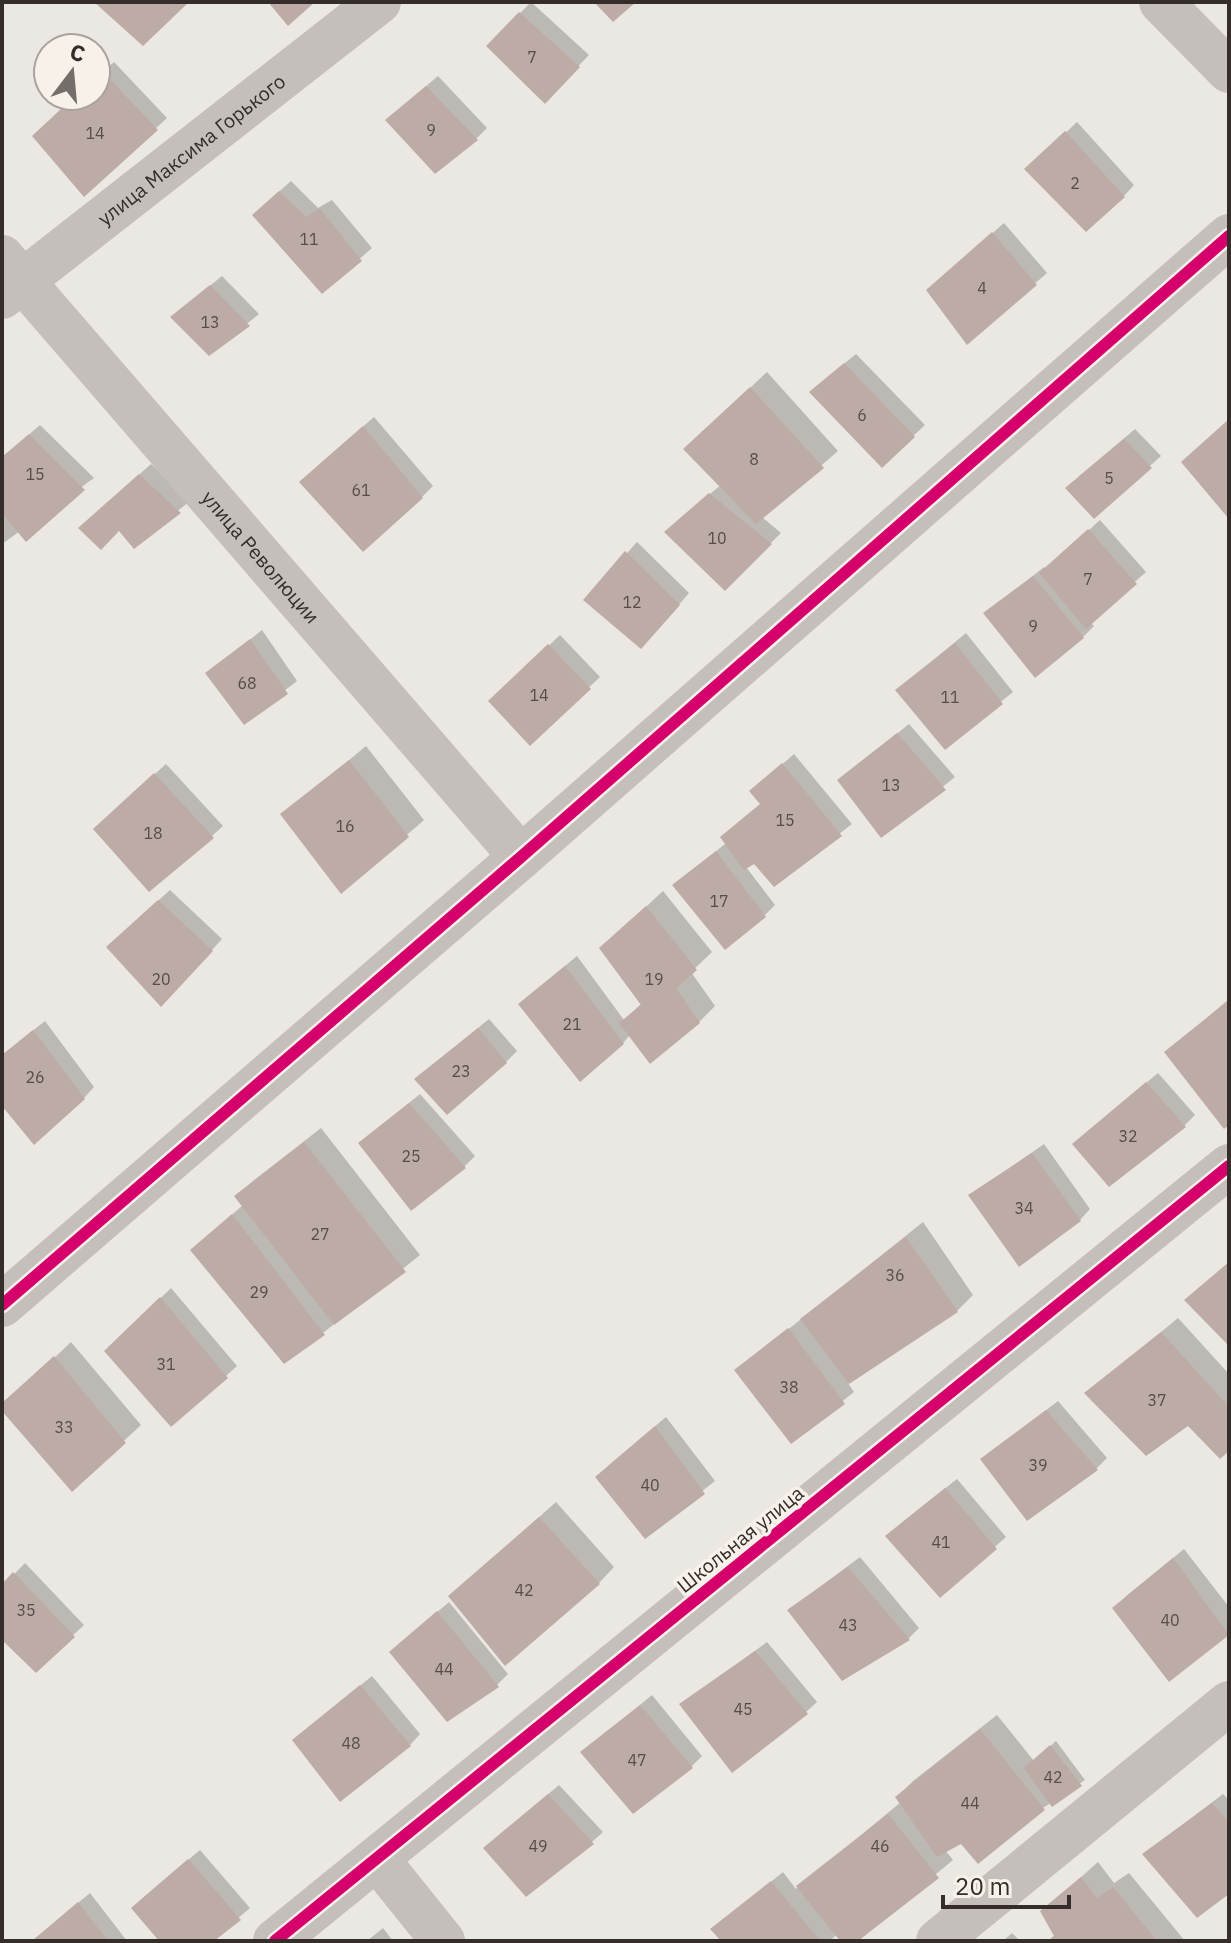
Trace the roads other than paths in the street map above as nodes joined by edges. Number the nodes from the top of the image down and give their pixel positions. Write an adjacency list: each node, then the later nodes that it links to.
1 (379, 2): 5 (street, улица Максима Горького)
2 (1161, 2): 3 (street)
3 (1229, 71)
4 (1229, 236): 6 (street)
5 (9, 278): 6 (street, улица Революции)
6 (521, 857): 8 (street)
7 (1229, 1166): 10 (street, Школьная улица)
8 (2, 1305)
9 (1229, 1703): 13 (street)
10 (378, 1860): 11 (street, Школьная улица); 12 (street)
11 (275, 1941)
12 (443, 1941)
13 (938, 1941)

